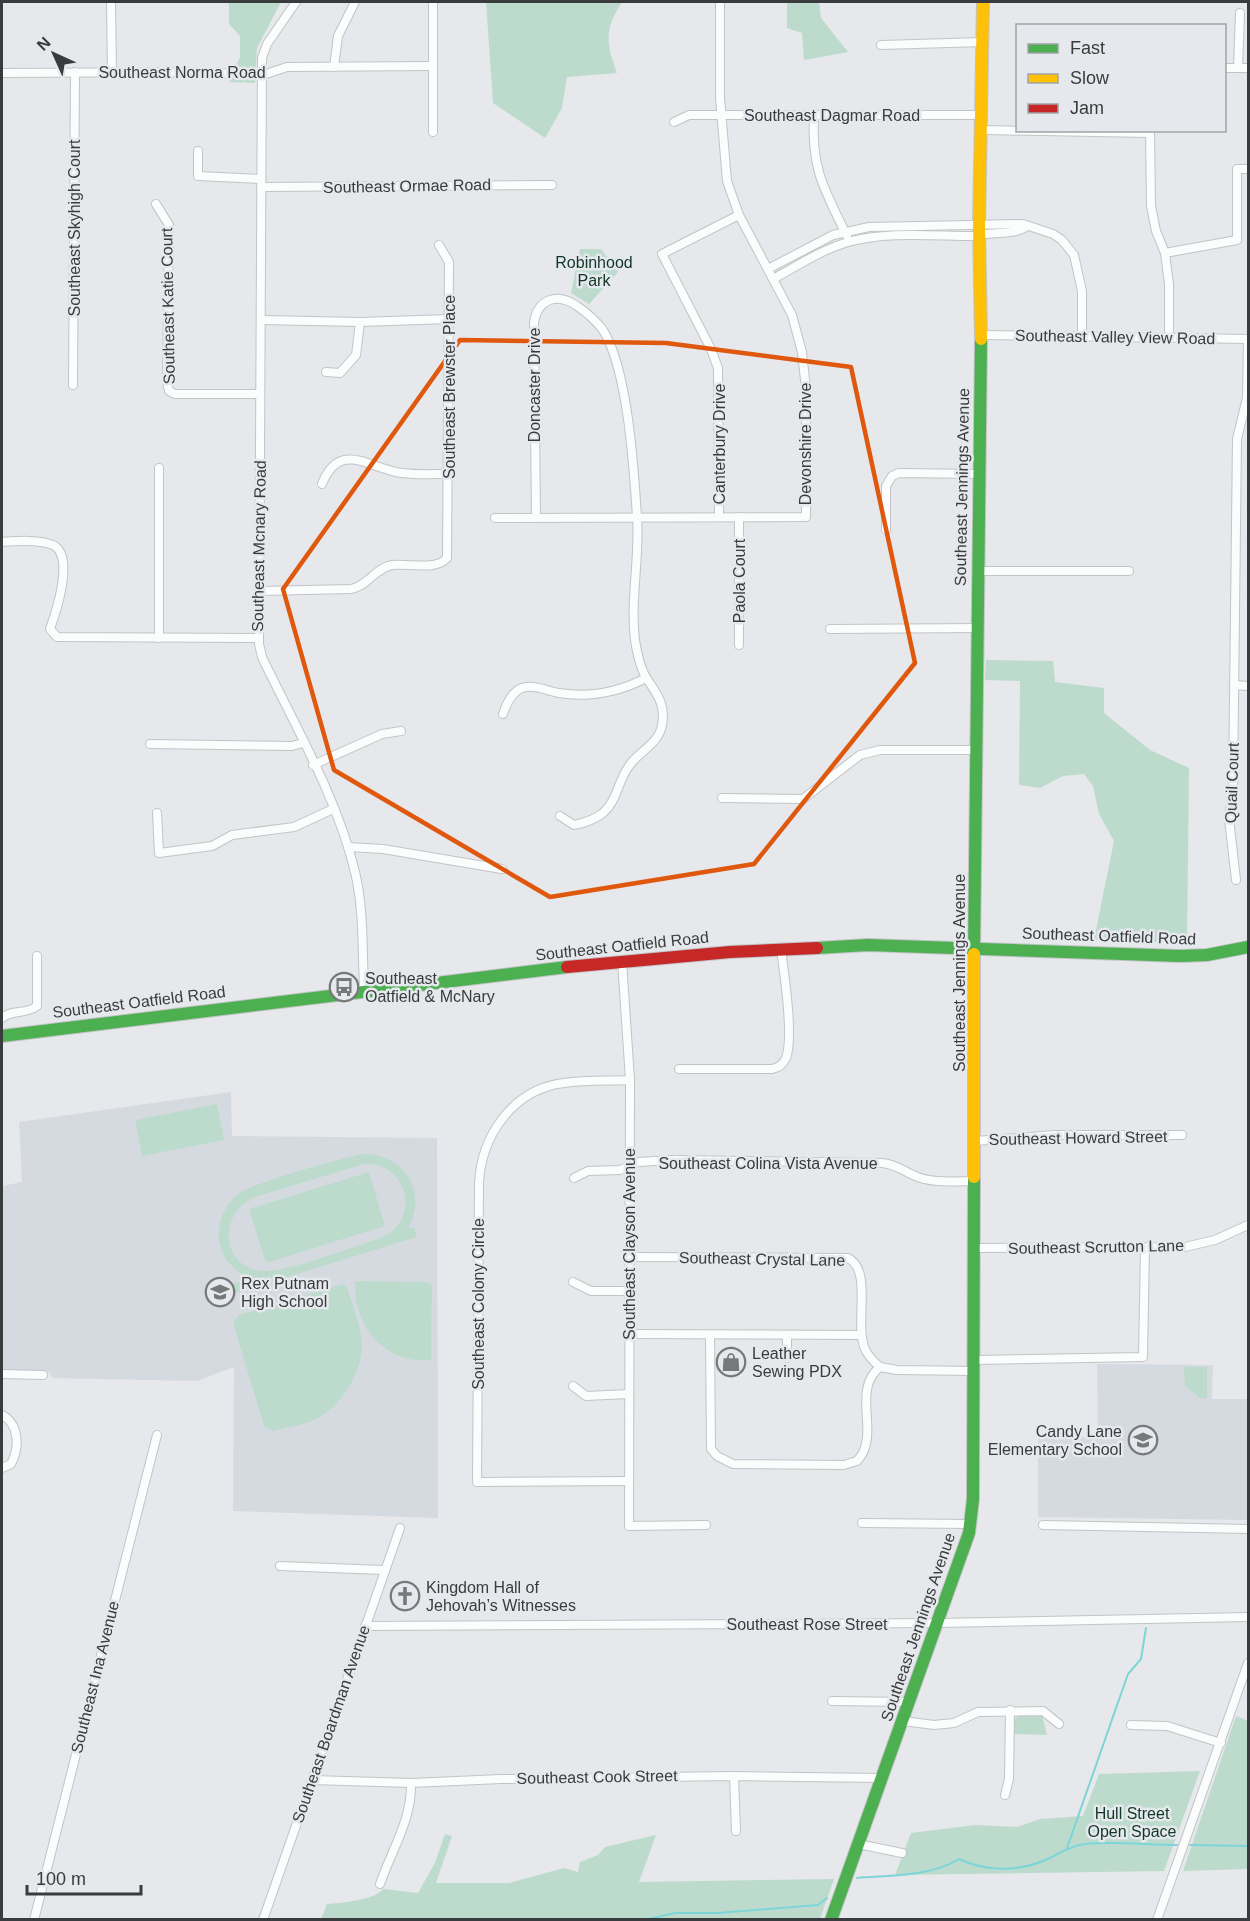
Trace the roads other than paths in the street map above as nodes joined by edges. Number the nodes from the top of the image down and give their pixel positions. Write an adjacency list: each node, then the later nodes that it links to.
1 (111, 2): 17 (street)
2 (296, 2): 18 (street, Southeast Mcnary Road)
3 (355, 2): 11 (street)
4 (433, 2): 10 (street)
5 (720, 2): 19 (street, Southeast Dagmar Road)
6 (983, 2): 8 (main road, Southeast Jennings Avenue)
7 (1240, 13): 13 (street)
8 (983, 42): 9 (street); 20 (main road, Southeast Jennings Avenue)
9 (881, 45)
10 (433, 66): 11 (street, Southeast Norma Road); 25 (street)
11 (334, 67): 18 (street, Southeast Norma Road)
12 (1226, 68): 13 (street)
13 (1238, 68): 14 (street)
14 (1248, 68)
15 (75, 72): 16 (street, Southeast Norma Road); 17 (street, Southeast Norma Road); 48 (street, Southeast Skyhigh Court)
16 (2, 73)
17 (112, 73): 18 (street, Southeast Norma Road)
18 (263, 75): 29 (street, Southeast Mcnary Road)
19 (722, 114): 21 (street, Southeast Dagmar Road); 22 (street); 32 (street, Devonshire Drive)
20 (982, 115): 21 (street, Southeast Dagmar Road); 23 (main road, Southeast Jennings Avenue)
21 (814, 116): 34 (street)
22 (675, 122)
23 (982, 130): 24 (street); 33 (main road, Southeast Jennings Avenue)
24 (1016, 130)
25 (432, 132)
26 (1150, 132): 37 (street)
27 (198, 151): 29 (street, Southeast Ormae Road)
28 (1248, 170): 37 (street)
29 (261, 183): 30 (street, Southeast Ormae Road); 41 (street, Southeast Mcnary Road)
30 (552, 185)
31 (156, 204): 49 (street, Southeast Katie Court)
32 (738, 215): 38 (street, Devonshire Drive); 55 (street, Canterbury Drive)
33 (979, 230): 34 (street); 35 (street); 43 (main road, Southeast Jennings Avenue); 44 (street)
34 (844, 231): 35 (street); 38 (street)
35 (849, 241): 39 (street)
36 (440, 245): 40 (street, Southeast Brewster Place)
37 (1165, 253): 45 (street)
38 (768, 269): 39 (street, Devonshire Drive)
39 (773, 279): 58 (street, Devonshire Drive)
40 (449, 319): 42 (street); 51 (street, Southeast Brewster Place)
41 (261, 320): 42 (street); 49 (street, Southeast Mcnary Road)
42 (360, 322): 47 (street)
43 (981, 334): 44 (street, Southeast Valley View Road); 52 (main road, Southeast Jennings Avenue)
44 (1082, 337): 45 (street, Southeast Valley View Road)
45 (1169, 338): 46 (street, Southeast Valley View Road)
46 (1248, 339): 70 (street, Quail Court)
47 (326, 372)
48 (73, 385)
49 (260, 394): 63 (street, Southeast Mcnary Road)
50 (159, 468): 66 (street)
51 (449, 474): 53 (street); 63 (street, Southeast Brewster Place)
52 (979, 474): 59 (street); 61 (main road, Southeast Jennings Avenue)
53 (321, 484)
54 (637, 517): 55 (street, Devonshire Drive); 57 (street, Devonshire Drive); 57 (street, Doncaster Drive); 69 (street)
55 (719, 517): 58 (street, Devonshire Drive)
56 (495, 518): 57 (street, Devonshire Drive)
57 (536, 518)
58 (739, 518): 68 (street, Paola Court)
59 (886, 530)
60 (2, 542): 66 (street)
61 (978, 571): 62 (street); 64 (main road, Southeast Jennings Avenue)
62 (1129, 571)
63 (260, 591): 67 (street, Southeast Mcnary Road)
64 (977, 628): 65 (street); 76 (main road, Southeast Jennings Avenue)
65 (830, 629)
66 (159, 638): 67 (street)
67 (258, 638): 74 (street, Southeast Mcnary Road)
68 (739, 645)
69 (646, 678): 72 (street); 81 (street)
70 (1234, 685): 71 (street); 84 (street, Quail Court)
71 (1248, 686)
72 (503, 714)
73 (401, 731): 77 (street)
74 (303, 743): 75 (street); 77 (street, Southeast Mcnary Road)
75 (150, 744)
76 (976, 750): 78 (street); 86 (main road, Southeast Jennings Avenue)
77 (314, 765): 79 (street, Southeast Mcnary Road)
78 (722, 798)
79 (333, 809): 80 (street); 82 (street, Southeast Mcnary Road)
80 (157, 813)
81 (560, 816)
82 (348, 847): 83 (street); 90 (street, Southeast Mcnary Road)
83 (502, 869)
84 (1236, 880)
85 (1248, 947): 86 (main road, Southeast Oatfield Road)
86 (974, 948): 87 (main road, Southeast Oatfield Road); 96 (main road, Southeast Jennings Avenue)
87 (781, 949): 89 (main road, Southeast Oatfield Road); 93 (street)
88 (37, 956): 91 (street)
89 (622, 961): 90 (main road, Southeast Oatfield Road); 94 (street, Southeast Clayson Avenue)
90 (357, 993): 92 (main road, Southeast Oatfield Road)
91 (2, 1018)
92 (2, 1036)
93 (680, 1069)
94 (630, 1080): 97 (street, Southeast Clayson Avenue); 120 (street, Southeast Colony Circle)
95 (1182, 1135): 96 (street, Southeast Howard Street)
96 (975, 1141): 99 (main road, Southeast Jennings Avenue)
97 (630, 1166): 98 (street, Southeast Colina Vista Avenue); 99 (street, Southeast Colina Vista Avenue); 103 (street, Southeast Clayson Avenue)
98 (574, 1178)
99 (975, 1181): 101 (main road, Southeast Jennings Avenue)
100 (1248, 1225): 102 (street, Southeast Scrutton Lane)
101 (975, 1248): 102 (street, Southeast Scrutton Lane); 111 (main road, Southeast Jennings Avenue)
102 (1145, 1248): 111 (street)
103 (630, 1257): 105 (street, Southeast Clayson Avenue); 109 (street, Southeast Crystal Lane)
104 (573, 1282): 105 (street)
105 (629, 1290): 106 (street, Southeast Clayson Avenue)
106 (629, 1334): 107 (street); 116 (street, Southeast Clayson Avenue)
107 (710, 1335): 108 (street); 112 (street)
108 (787, 1335): 109 (street); 110 (street)
109 (861, 1335): 112 (street)
110 (787, 1358)
111 (975, 1366): 112 (street); 122 (main road, Southeast Jennings Avenue)
112 (880, 1367)
113 (2, 1374): 114 (street)
114 (43, 1375)
115 (573, 1386): 116 (street)
116 (629, 1394): 120 (street, Southeast Clayson Avenue)
117 (2, 1415): 119 (street)
118 (157, 1436): 149 (street, Southeast Ina Avenue)
119 (2, 1468)
120 (628, 1481): 123 (street, Southeast Clayson Avenue)
121 (862, 1523): 122 (street)
122 (971, 1524): 130 (main road, Southeast Jennings Avenue)
123 (706, 1525)
124 (1043, 1525): 126 (street)
125 (400, 1528): 128 (street, Southeast Boardman Avenue)
126 (1248, 1529)
127 (280, 1566): 128 (street)
128 (383, 1570): 131 (street, Southeast Boardman Avenue)
129 (1248, 1617): 130 (street, Southeast Rose Street)
130 (939, 1623): 131 (street, Southeast Rose Street); 134 (main road, Southeast Jennings Avenue)
131 (365, 1626): 142 (street, Southeast Boardman Avenue)
132 (1248, 1664): 139 (street)
133 (832, 1701): 134 (street)
134 (909, 1702): 136 (main road, Southeast Jennings Avenue)
135 (1010, 1710): 136 (street); 137 (street); 144 (street)
136 (903, 1721): 141 (main road, Southeast Jennings Avenue)
137 (1059, 1724)
138 (1131, 1725): 139 (street)
139 (1221, 1743): 152 (street)
140 (734, 1776): 141 (street, Southeast Cook Street); 143 (street, Southeast Cook Street); 145 (street)
141 (882, 1778): 146 (main road, Southeast Jennings Avenue)
142 (312, 1780): 143 (street, Southeast Cook Street); 150 (street, Southeast Boardman Avenue)
143 (411, 1783): 148 (street)
144 (1005, 1796)
145 (736, 1831)
146 (858, 1844): 147 (street); 151 (main road, Southeast Jennings Avenue)
147 (902, 1853)
148 (380, 1884)
149 (34, 1920)
150 (263, 1920)
151 (831, 1920)
152 (1156, 1920)

